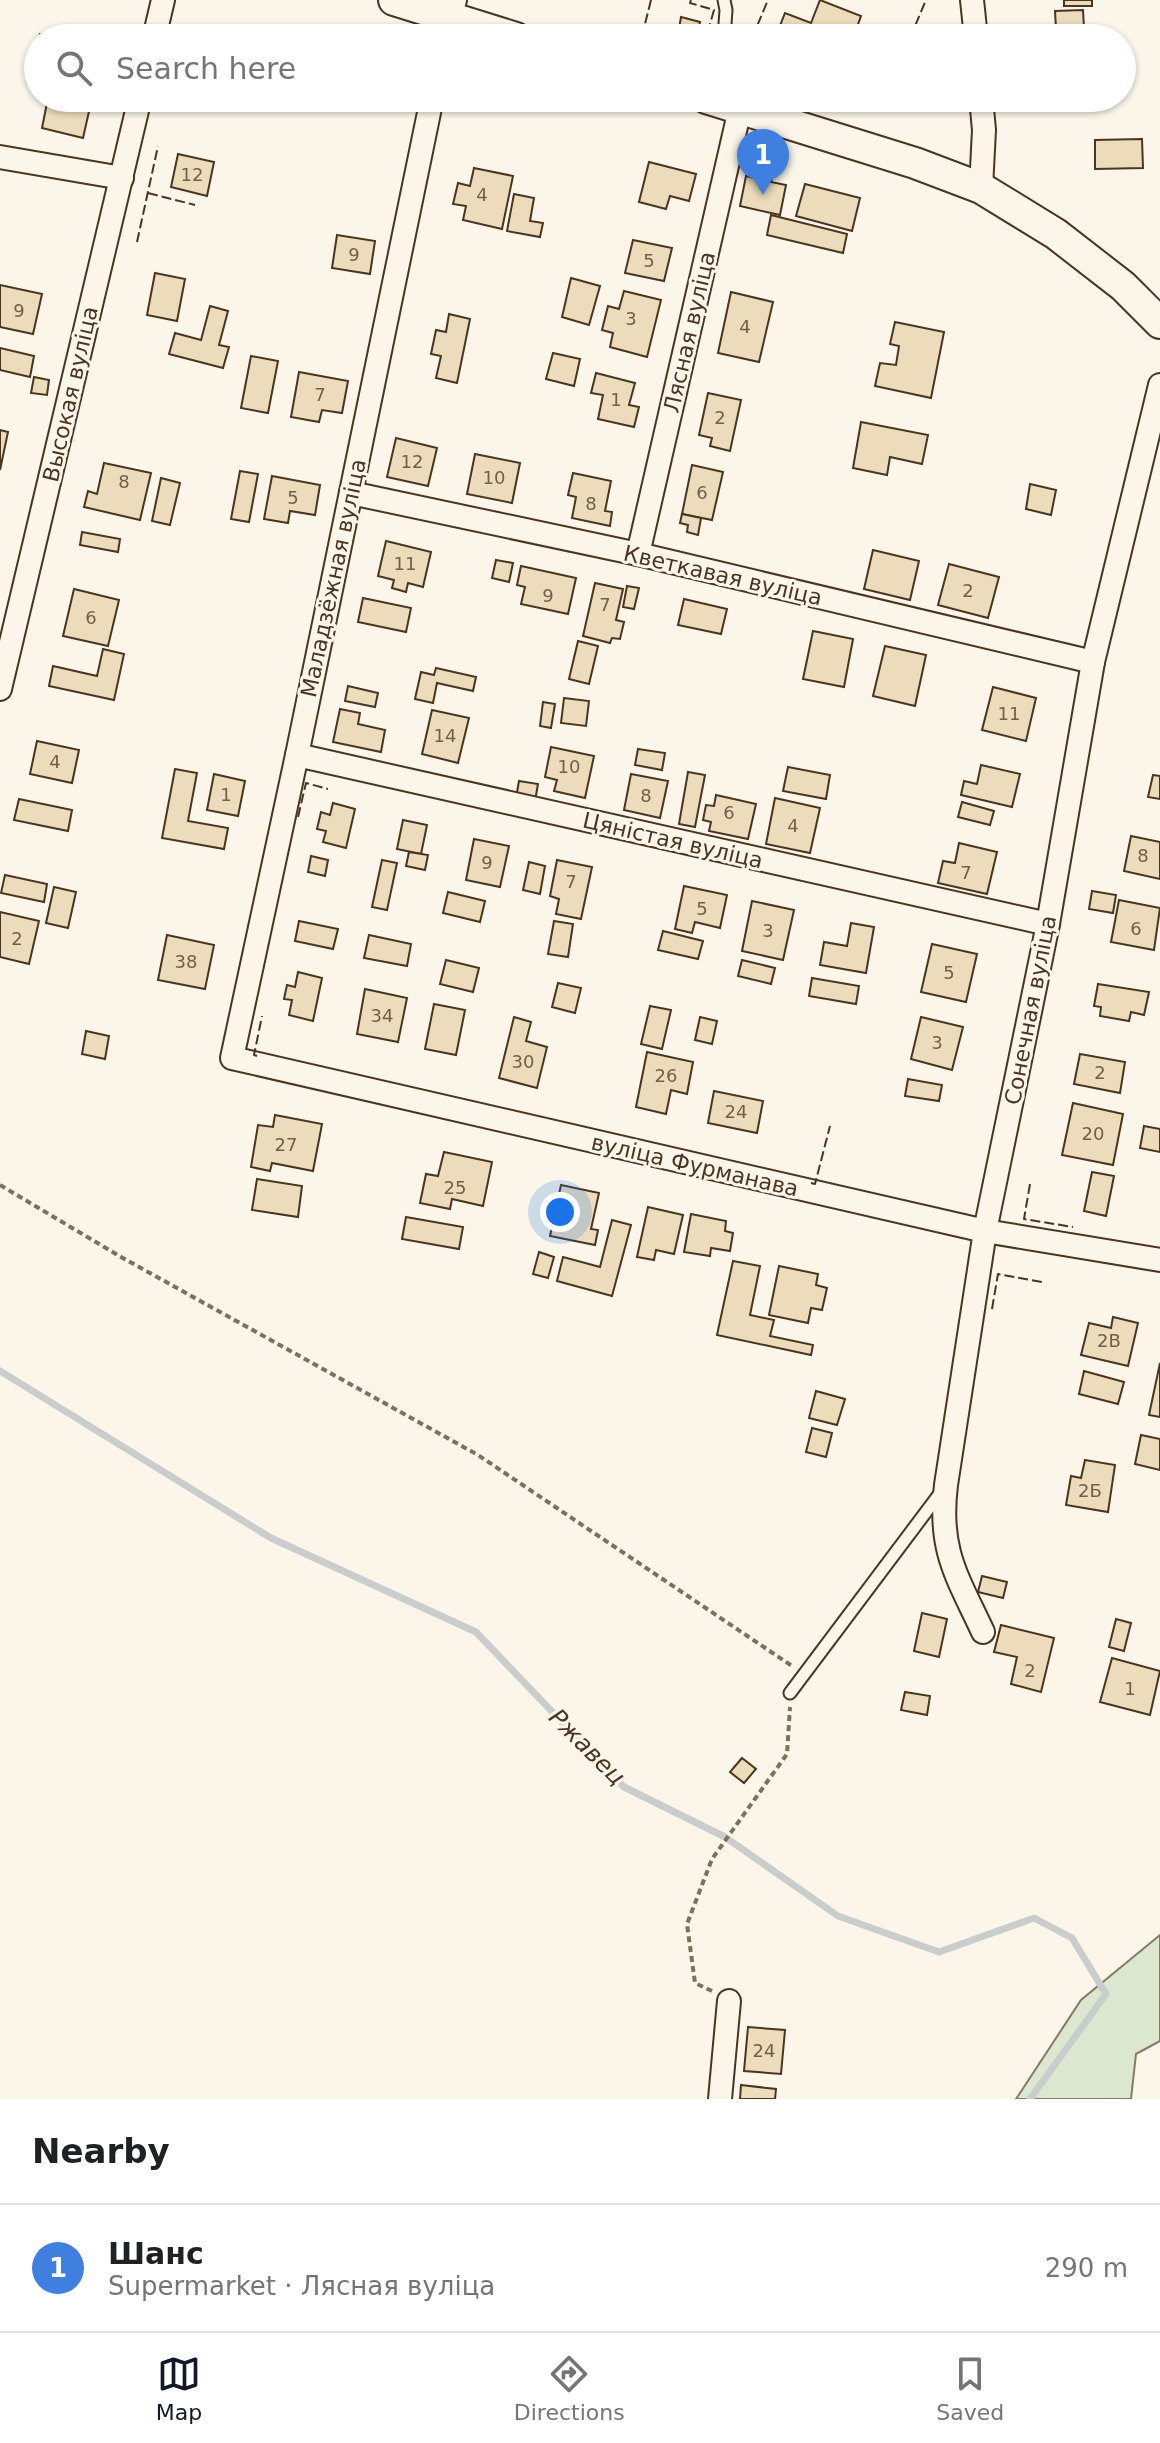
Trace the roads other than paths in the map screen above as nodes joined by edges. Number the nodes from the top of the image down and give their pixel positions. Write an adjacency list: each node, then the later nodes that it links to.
1 (163, 0): 6 (street)
2 (394, 0): 5 (main road)
3 (724, 0): 8 (lane)
4 (972, 0): 9 (street)
5 (449, 18): 7 (main road)
6 (157, 24)
7 (469, 24)
8 (725, 24)
9 (975, 24)
10 (137, 112): 16 (street, Высокая вуліца)
11 (429, 112): 20 (street, Маладзёжная вуліца)
12 (718, 112): 21 (street, Лясная вуліца)
13 (752, 112): 17 (main road)
14 (982, 112): 17 (street)
15 (0, 157): 16 (street)
16 (122, 178): 23 (street, Высокая вуліца)
17 (981, 188): 18 (main road)
18 (1160, 323)
19 (1160, 385): 22 (street, Сонечная вуліца)
20 (351, 493): 21 (street, Кветкавая вуліца); 24 (street, Маладзёжная вуліца)
21 (638, 554): 22 (street, Кветкавая вуліца)
22 (1093, 662): 25 (street, Сонечная вуліца)
23 (0, 689)
24 (297, 755): 25 (street, Цяністая вуліца); 26 (street, Маладзёжная вуліца)
25 (1048, 924): 27 (street, Сонечная вуліца)
26 (232, 1058): 27 (street, вуліца Фурманава)
27 (985, 1231): 28 (street, вуліца Фурманава); 29 (street, Сонечная вуліца)
28 (1160, 1260)
29 (946, 1485): 30 (street, Сонечная вуліца); 31 (lane)
30 (983, 1632)
31 (790, 1693)
32 (729, 2001): 33 (street)
33 (720, 2099)

